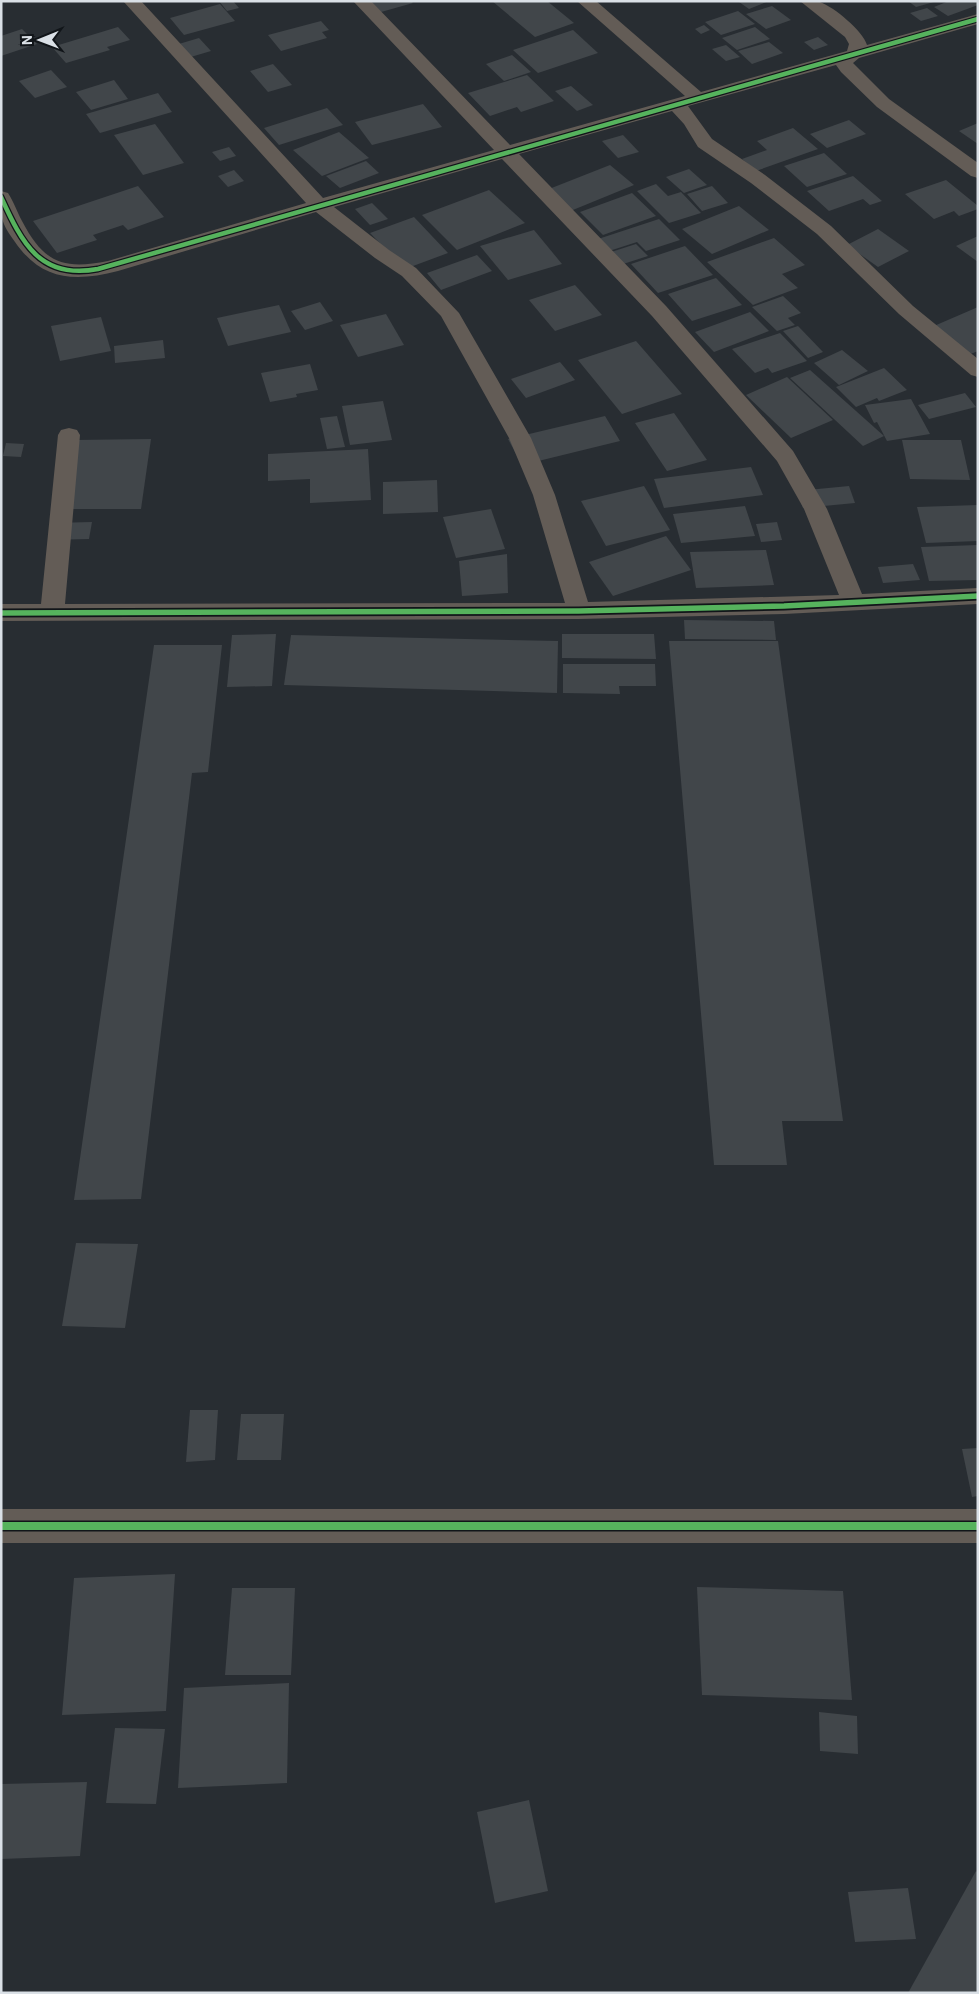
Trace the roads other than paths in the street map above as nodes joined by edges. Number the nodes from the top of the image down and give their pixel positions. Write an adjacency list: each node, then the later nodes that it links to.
1 (131, 1): 12 (street)
2 (361, 1): 9 (street)
3 (585, 1): 7 (street)
4 (808, 1): 6 (street)
5 (978, 19): 6 (street)
6 (854, 53): 7 (street); 10 (street)
7 (699, 98): 8 (street)
8 (677, 105): 9 (street); 13 (street)
9 (506, 152): 12 (street); 16 (street)
10 (978, 172)
11 (1, 197): 12 (street)
12 (319, 205): 17 (street)
13 (978, 370)
14 (69, 435): 19 (street)
15 (978, 596): 16 (street)
16 (853, 602): 17 (street)
17 (579, 611): 19 (street)
18 (1, 613): 19 (street)
19 (52, 613)
20 (1, 1526): 21 (street)
21 (978, 1526)

